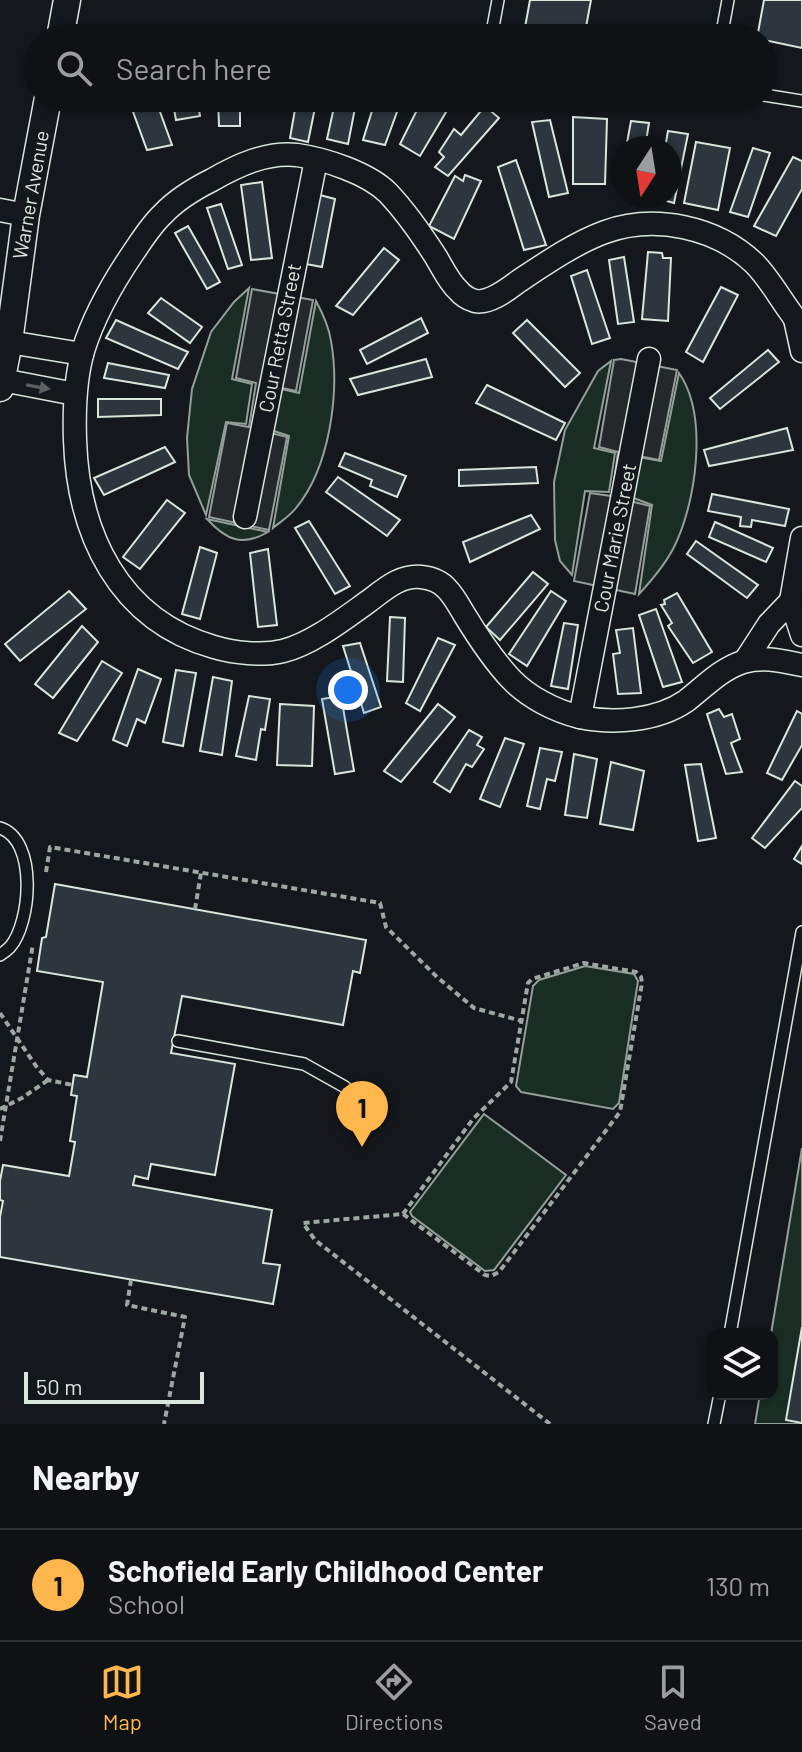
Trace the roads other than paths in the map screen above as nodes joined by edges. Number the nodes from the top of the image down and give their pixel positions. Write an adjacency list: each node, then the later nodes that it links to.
1 (67, 0): 4 (street)
2 (498, 0): 5 (lane)
3 (728, 0): 6 (lane)
4 (63, 24)
5 (494, 24)
6 (724, 24)
7 (778, 97): 8 (lane)
8 (802, 101)
9 (44, 112): 11 (street, Warner Avenue)
10 (316, 160): 12 (street); 15 (street); 19 (street, Cour Retta Street)
11 (13, 213): 13 (street, Warner Avenue)
12 (798, 323): 14 (street)
13 (9, 342): 15 (street); 17 (street, Warner Avenue)
14 (802, 351)
15 (82, 354): 18 (street)
16 (649, 359): 25 (street, Cour Marie Street)
17 (1, 384): 18 (street, one-way to 18)
18 (75, 394): 25 (street)
19 (245, 517)
20 (802, 538): 21 (street)
21 (791, 601): 22 (street); 23 (street)
22 (802, 635)
23 (745, 661): 24 (street); 25 (street)
24 (802, 665)
25 (580, 717)
26 (0, 828): 28 (lane)
27 (802, 932): 31 (lane)
28 (0, 955)
29 (178, 1041): 30 (lane)
30 (345, 1087)
31 (731, 1328)
32 (719, 1400): 33 (lane)
33 (714, 1424)

